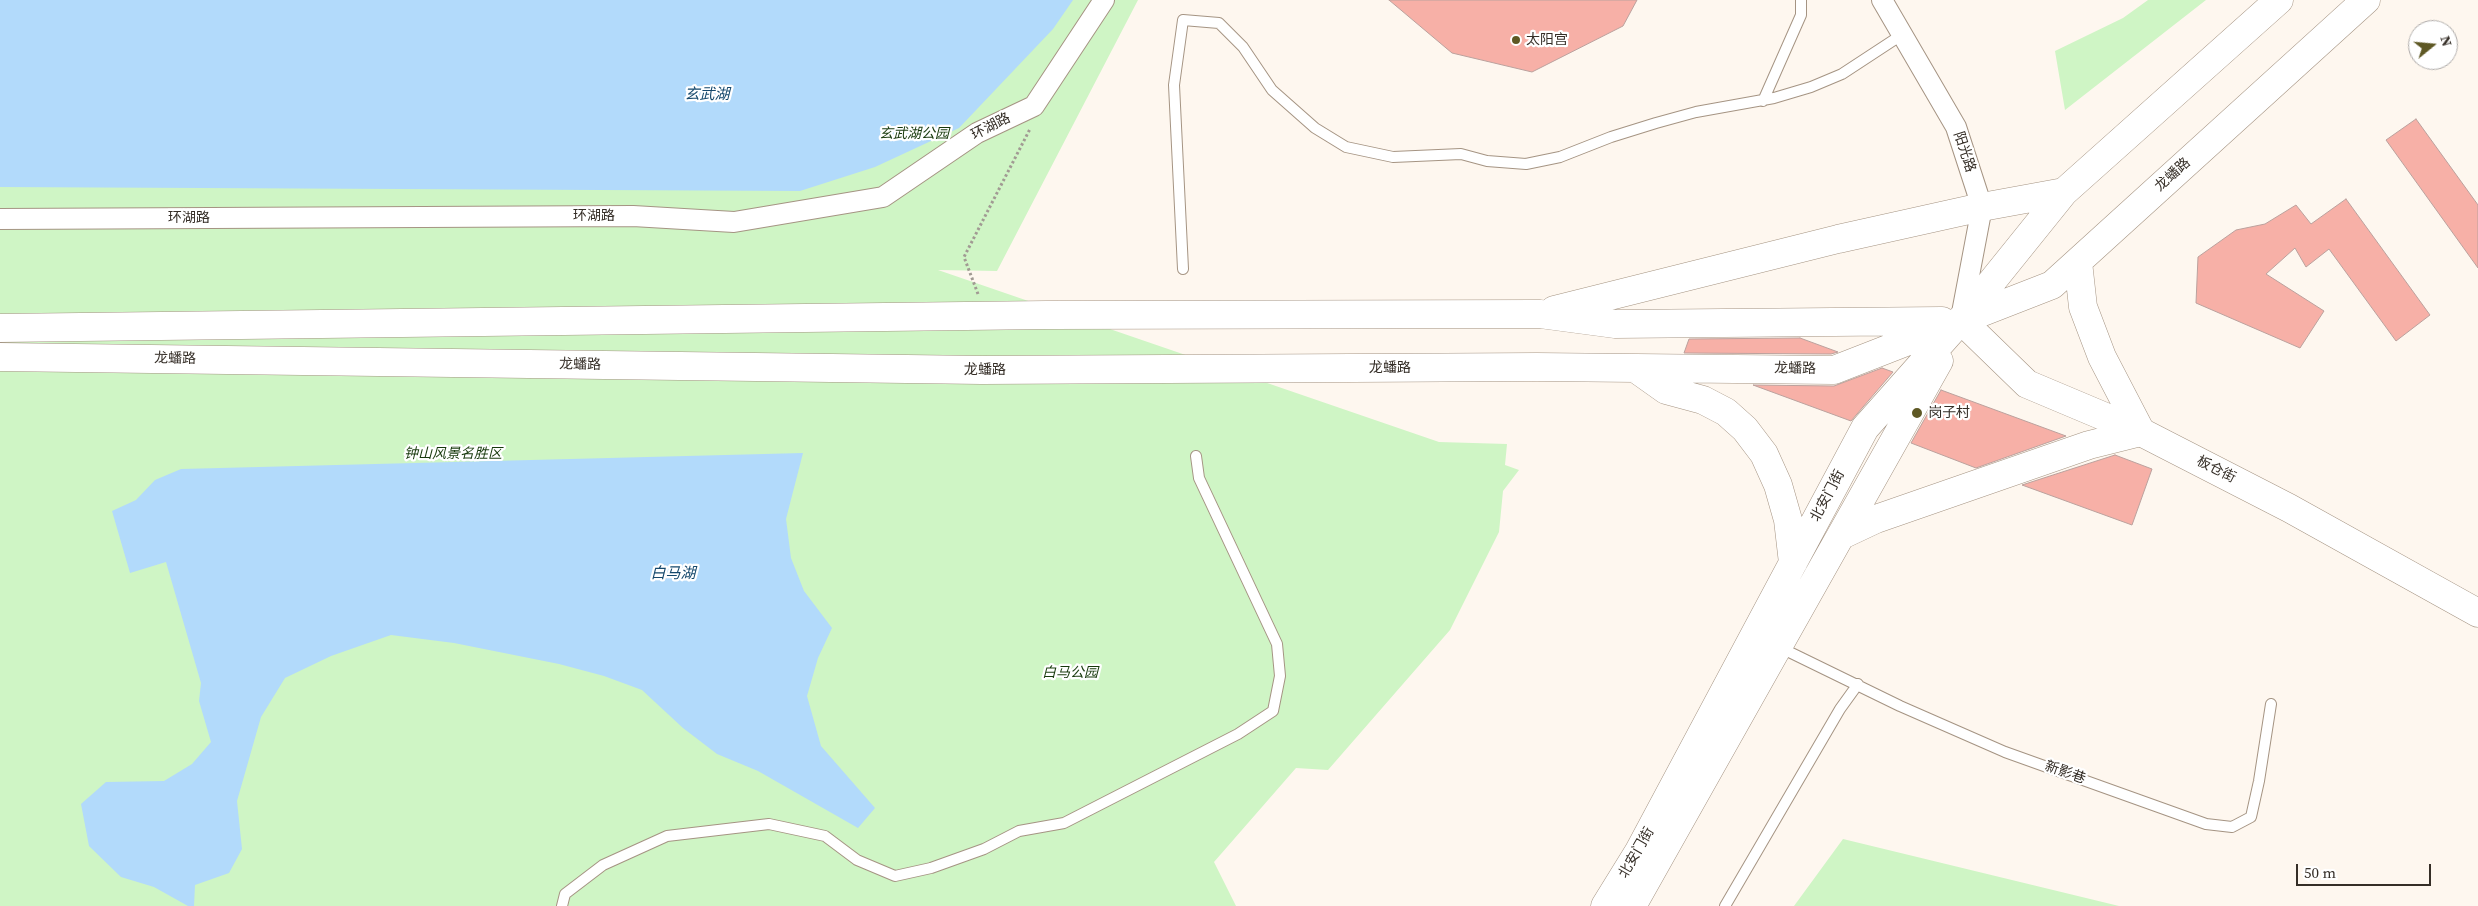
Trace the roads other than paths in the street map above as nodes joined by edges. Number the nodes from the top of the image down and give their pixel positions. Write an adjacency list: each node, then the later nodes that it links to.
1 (1104, 0): 10 (street, 环湖路)
2 (1801, 0): 7 (lane)
3 (1882, 0): 6 (street, 阳光路)
4 (2279, 0): 8 (main road, 龙蟠路)
5 (2366, 0): 11 (main road, 龙蟠路)
6 (1903, 34): 7 (lane); 9 (street, 阳光路)
7 (1763, 101): 12 (lane)
8 (2064, 192): 9 (main road); 14 (main road, 龙蟠路)
9 (1982, 206): 13 (main road); 14 (street, 阳光路)
10 (0, 220)
11 (2078, 262): 14 (main road, 龙蟠路); 18 (main road)
12 (1183, 269)
13 (1540, 314): 14 (main road, 龙蟠路); 15 (main road, 龙蟠路)
14 (1961, 320): 17 (main road, 龙蟠路); 18 (main road, 板仓街); 20 (main road); 21 (main road, 北安门街)
15 (0, 328)
16 (0, 357): 17 (main road, 龙蟠路)
17 (1634, 368): 21 (main road)
18 (2142, 432): 20 (main road); 22 (main road, 板仓街)
19 (1196, 456): 26 (lane)
20 (1842, 535): 23 (main road)
21 (1793, 562): 27 (main road, 北安门街)
22 (2478, 613)
23 (1779, 647): 24 (lane, 新影巷); 28 (main road)
24 (1858, 684): 25 (lane, 新影巷); 29 (lane)
25 (2272, 704)
26 (562, 906)
27 (1605, 906)
28 (1632, 906)
29 (1725, 906)

